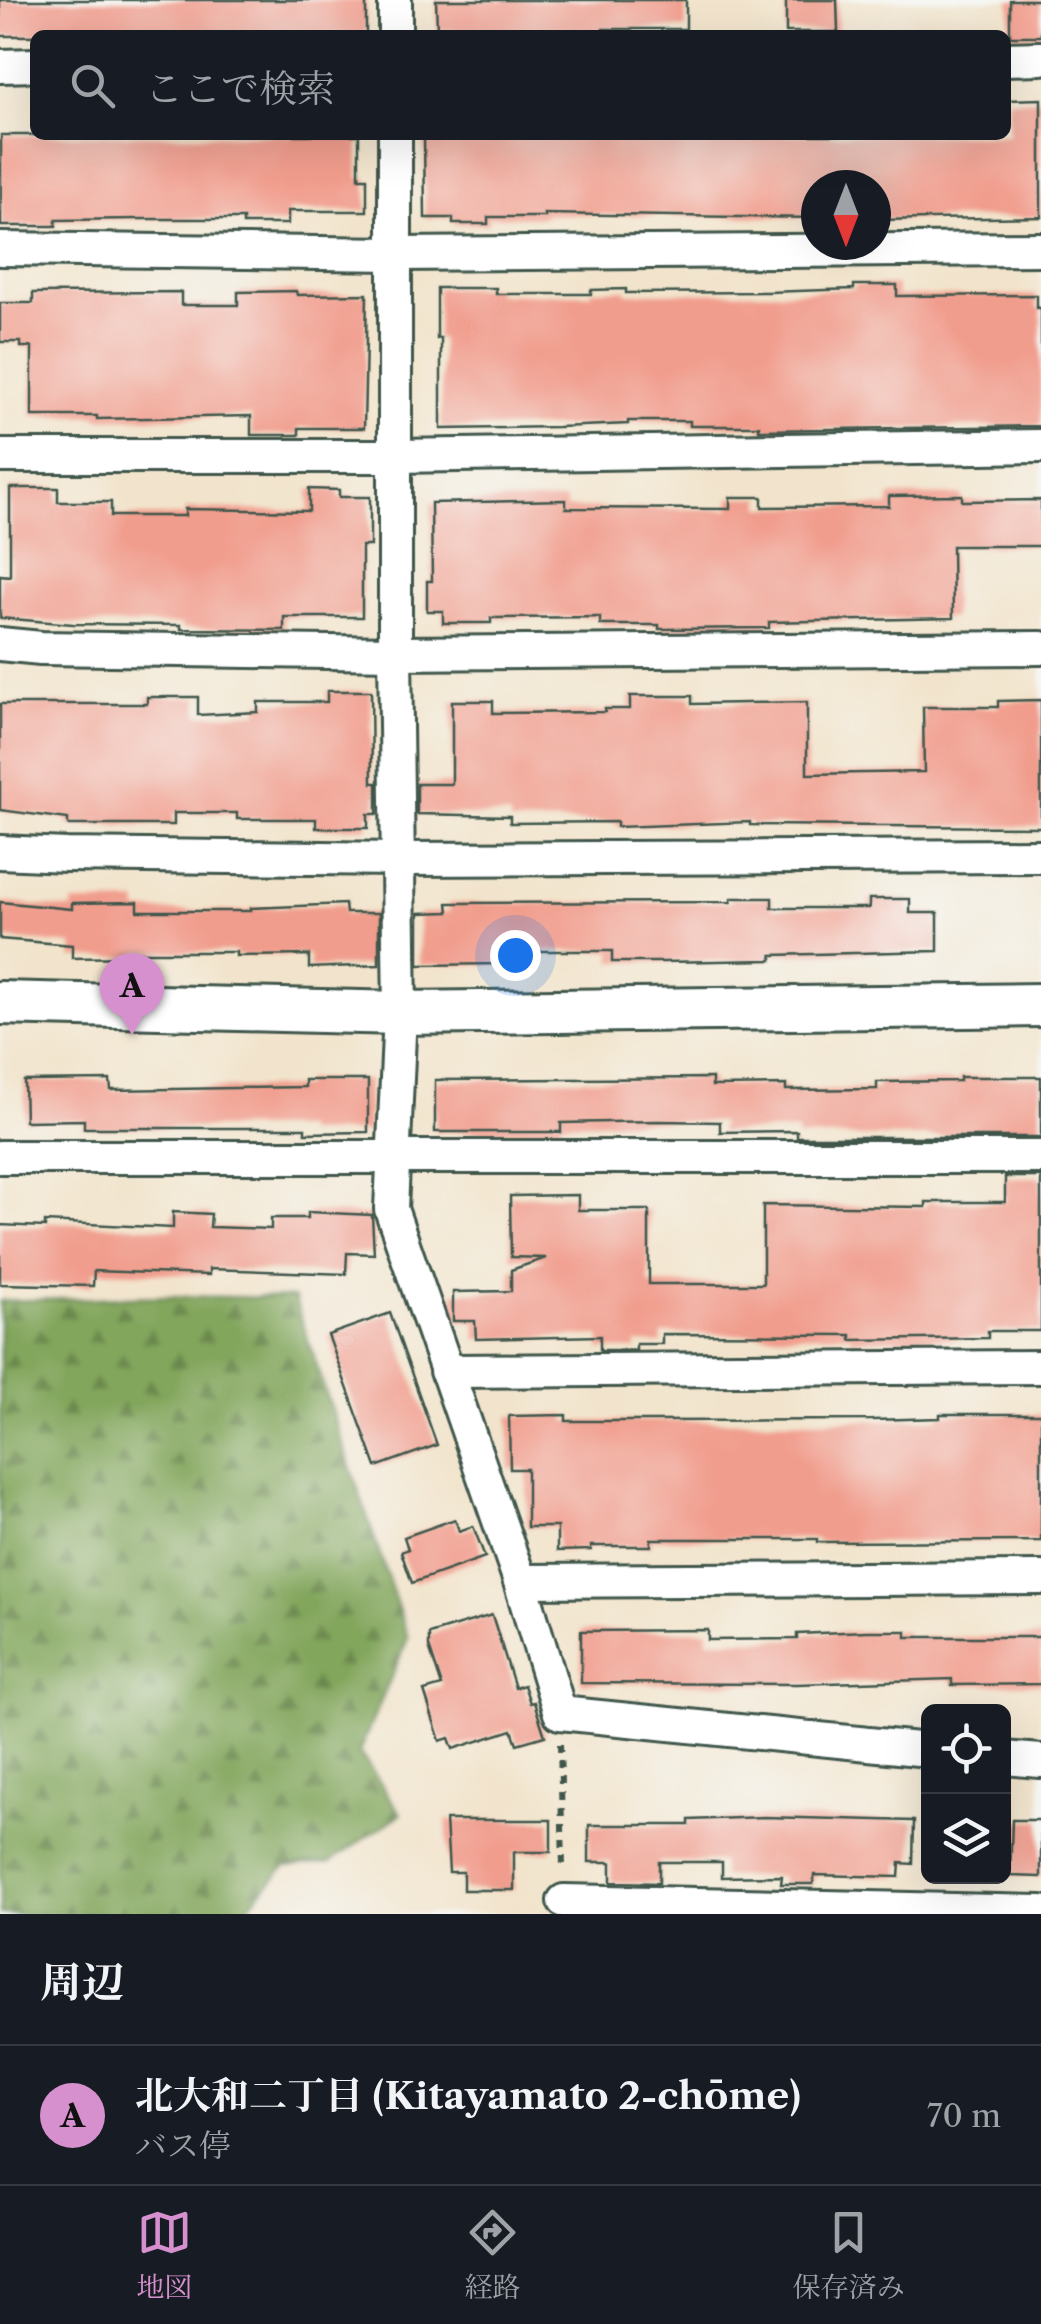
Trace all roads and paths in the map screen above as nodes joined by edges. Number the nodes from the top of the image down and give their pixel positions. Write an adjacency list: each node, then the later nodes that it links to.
1 (395, 0): 2 (street)
2 (395, 30)
3 (1011, 58): 4 (street)
4 (1041, 58)
5 (0, 66): 6 (street)
6 (30, 66)
7 (396, 140): 10 (street)
8 (0, 248): 10 (street)
9 (1041, 249): 10 (street)
10 (396, 254): 13 (street)
11 (1041, 446): 13 (street)
12 (0, 456): 13 (street)
13 (396, 456): 16 (street)
14 (0, 644): 16 (street)
15 (1041, 648): 16 (street)
16 (396, 654): 19 (street)
17 (0, 852): 19 (street)
18 (1041, 856): 19 (street)
19 (398, 858): 22 (street)
20 (0, 1003): 22 (street)
21 (1041, 1004): 22 (street)
22 (400, 1013): 23 (street)
23 (394, 1156): 24 (street); 25 (street); 27 (street)
24 (0, 1157)
25 (1041, 1157)
26 (1041, 1367): 27 (street)
27 (446, 1371): 29 (street)
28 (1041, 1578): 29 (street)
29 (520, 1581): 30 (street)
30 (560, 1713): 31 (street); 34 (path)
31 (921, 1749)
32 (1011, 1759): 33 (street)
33 (1041, 1762)
34 (564, 1901): 35 (street)
35 (664, 1909): 36 (street)
36 (887, 1911): 37 (street)
37 (1041, 1912)

